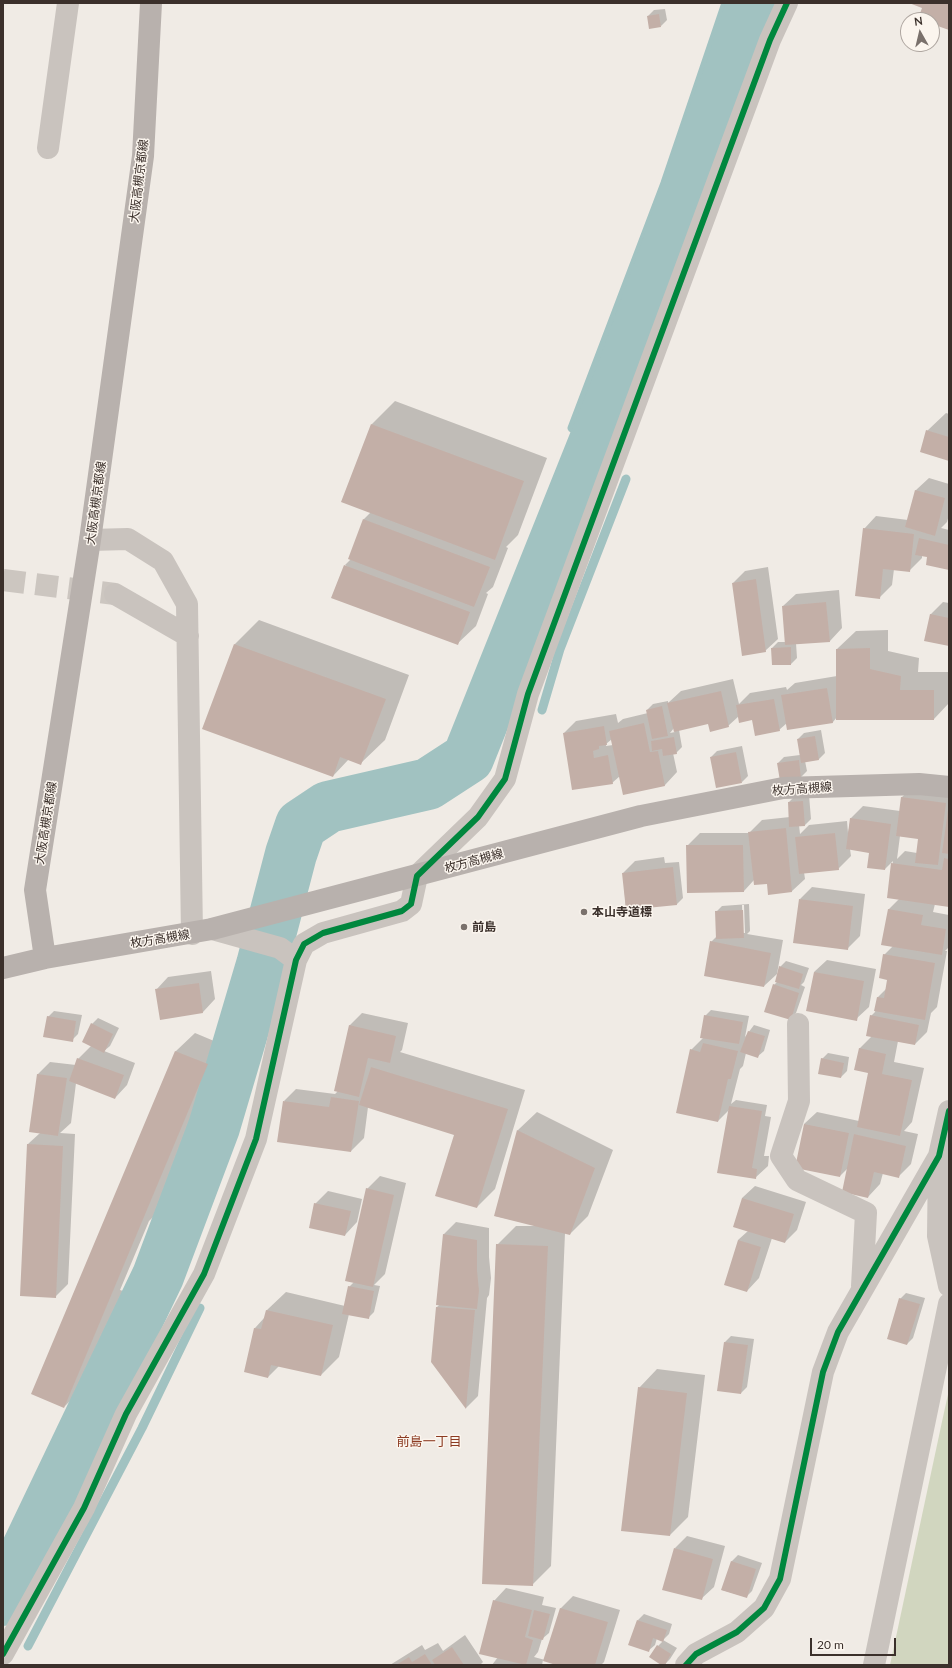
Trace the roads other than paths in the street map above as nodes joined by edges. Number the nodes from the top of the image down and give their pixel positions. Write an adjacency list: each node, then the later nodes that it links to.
1 (68, 3): 6 (street)
2 (151, 3): 5 (main road, 大阪高槻京都線)
3 (157, 3): 5 (main road, 大阪高槻京都線)
4 (787, 3): 11 (street)
5 (150, 46): 7 (main road, 大阪高槻京都線)
6 (48, 148)
7 (90, 540): 9 (street); 13 (main road, 大阪高槻京都線)
8 (115, 594): 9 (street)
9 (188, 636): 12 (street)
10 (949, 787): 11 (main road, 枚方高槻線)
11 (417, 876): 12 (main road, 枚方高槻線); 14 (street)
12 (202, 931): 13 (main road, 枚方高槻線); 14 (street)
13 (44, 958): 15 (main road, 枚方高槻線)
14 (296, 960): 22 (street)
15 (3, 968)
16 (798, 1024): 20 (street)
17 (949, 1111): 18 (street)
18 (939, 1156): 19 (street); 20 (street)
19 (949, 1286)
20 (862, 1291): 23 (street)
21 (949, 1304): 24 (street)
22 (3, 1654)
23 (686, 1665)
24 (874, 1665)

